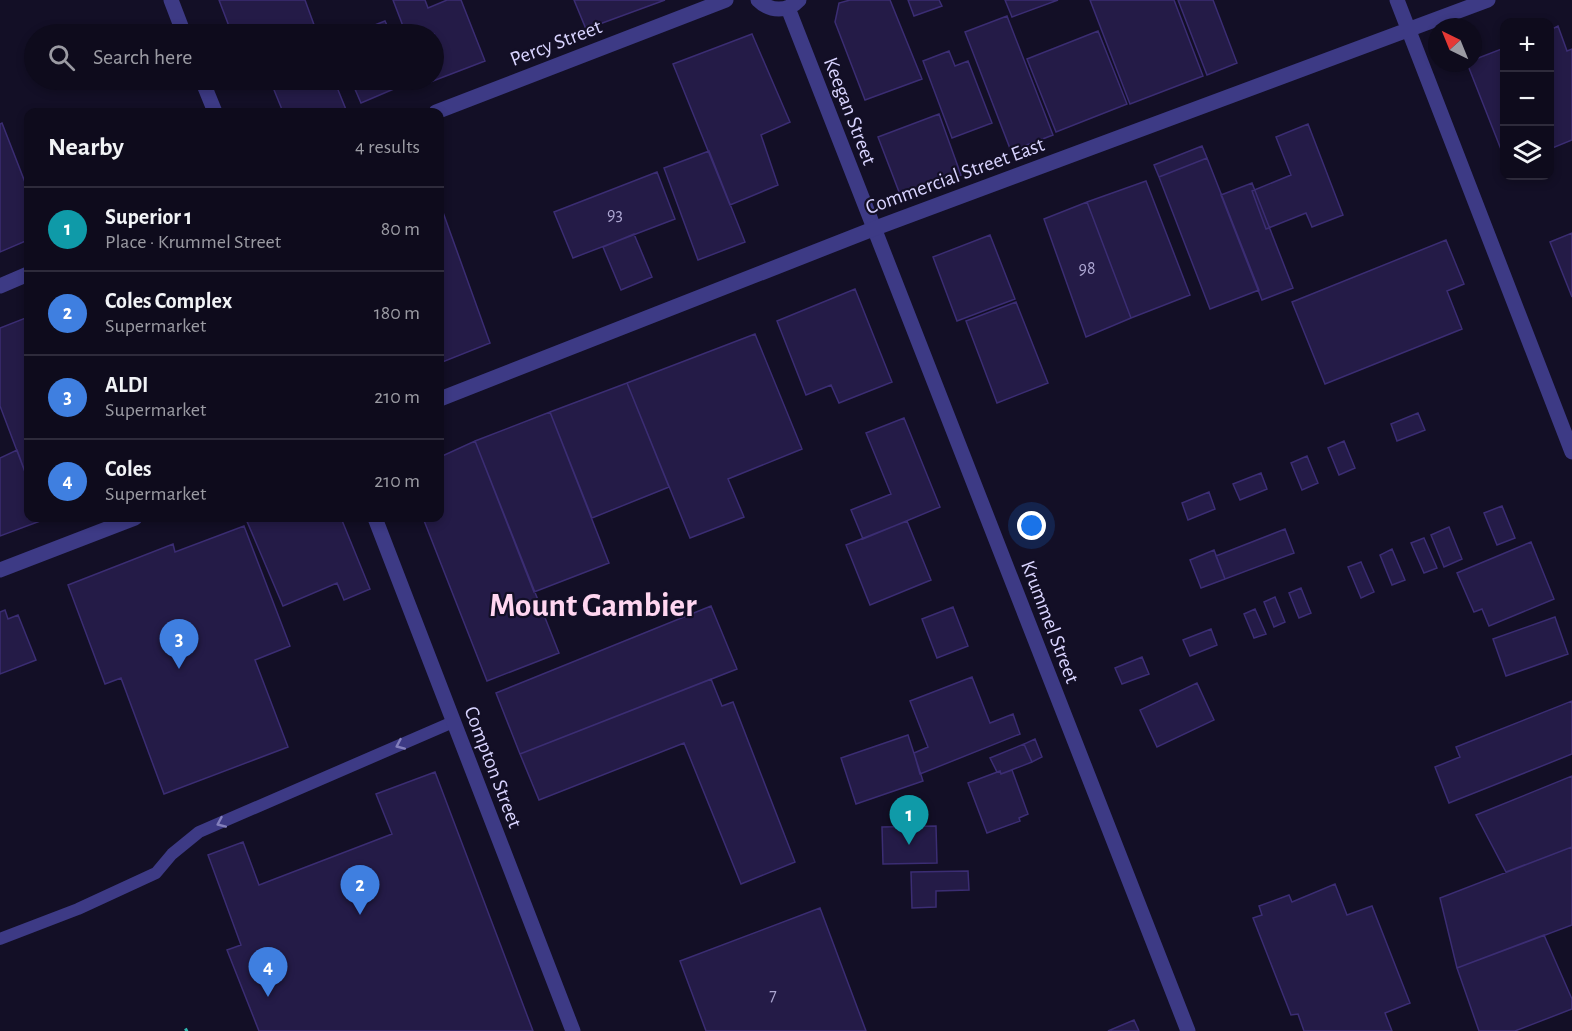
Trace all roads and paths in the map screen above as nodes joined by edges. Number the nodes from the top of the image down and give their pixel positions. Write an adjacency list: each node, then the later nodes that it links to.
1 (171, 0): 7 (street)
2 (726, 0): 11 (street, Percy Street)
3 (758, 0): 6 (street)
4 (1397, 0): 8 (street)
5 (1488, 0): 8 (street, Commercial Street East)
6 (794, 4): 12 (street, Keegan Street)
7 (180, 24)
8 (1409, 30): 12 (street, Commercial Street East); 16 (street)
9 (206, 90): 10 (street)
10 (213, 108)
11 (444, 109)
12 (873, 229): 15 (street, Commercial Street East); 23 (street, Krummel Street)
13 (24, 276): 14 (street)
14 (0, 286)
15 (444, 397)
16 (1572, 452)
17 (125, 522): 19 (street)
18 (377, 522): 20 (street, Compton Street)
19 (0, 570)
20 (453, 722): 21 (lane, one-way to 21); 22 (street, Compton Street)
21 (0, 939)
22 (573, 1031)
23 (1188, 1031)

